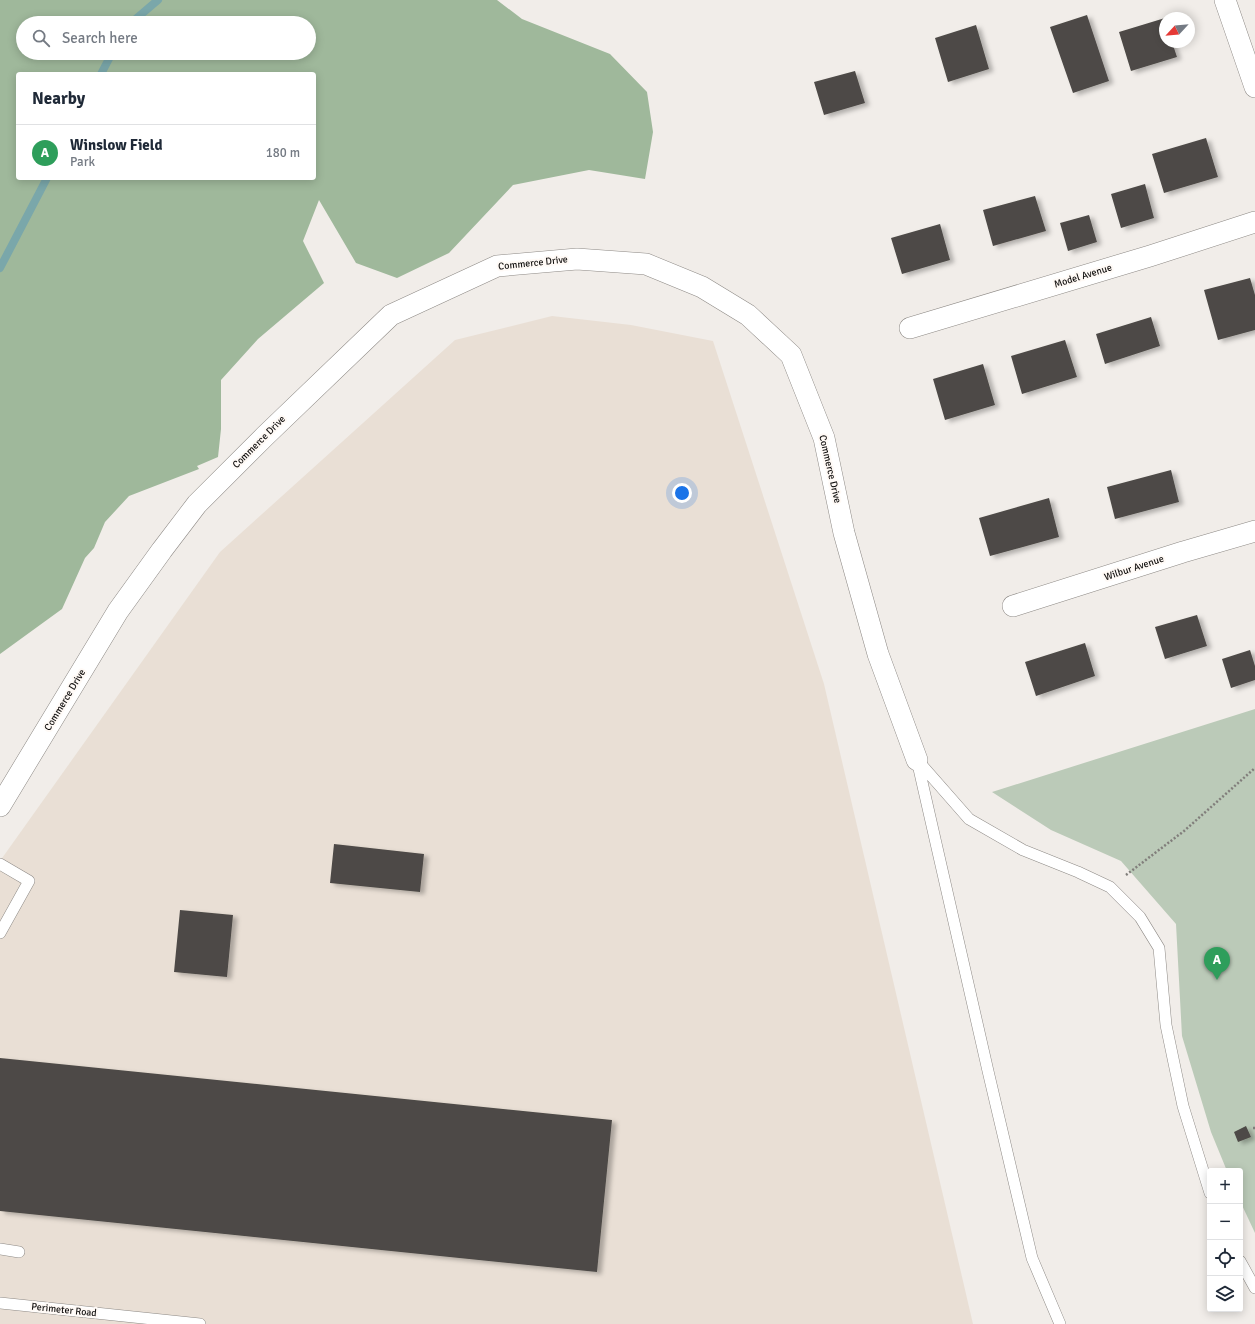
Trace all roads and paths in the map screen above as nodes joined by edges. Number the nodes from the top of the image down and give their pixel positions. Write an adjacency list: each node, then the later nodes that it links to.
1 (1225, 0): 2 (street)
2 (1255, 87)
3 (1255, 222): 4 (street, Model Avenue)
4 (910, 328)
5 (1255, 531): 6 (street, Wilbur Avenue)
6 (1013, 606)
7 (917, 760): 9 (street, Commerce Drive); 11 (lane); 20 (lane)
8 (1255, 768): 11 (path)
9 (0, 806)
10 (0, 864): 12 (lane)
11 (1110, 887): 13 (lane)
12 (0, 933)
13 (1207, 1182)
14 (0, 1249): 15 (lane)
15 (19, 1252)
16 (1243, 1267): 17 (lane)
17 (1255, 1288)
18 (0, 1303): 19 (lane, Perimeter Road)
19 (200, 1324)
20 (1060, 1324)

